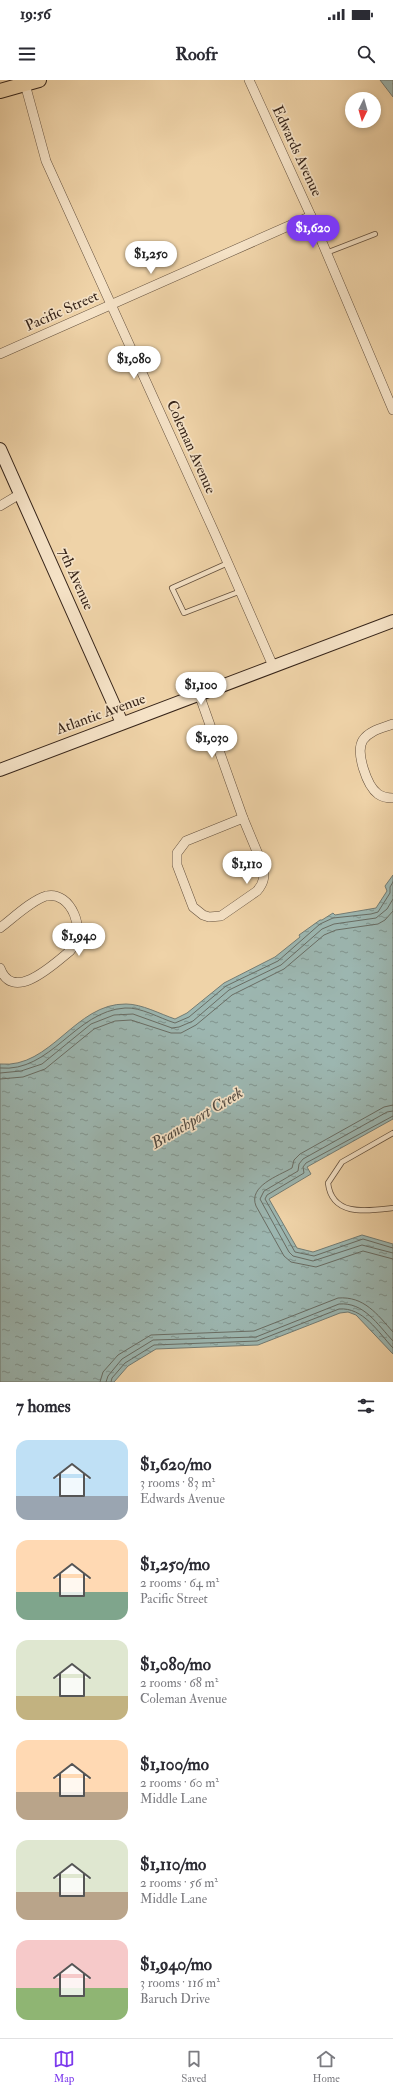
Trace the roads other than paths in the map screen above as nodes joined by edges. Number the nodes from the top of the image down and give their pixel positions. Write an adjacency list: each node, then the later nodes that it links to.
1 (39, 80): 3 (main road)
2 (249, 80): 5 (street, Edwards Avenue)
3 (25, 84): 4 (main road); 8 (street, Coleman Avenue)
4 (0, 91)
5 (311, 216): 7 (street, Edwards Avenue); 8 (street, Pacific Street)
6 (375, 234): 7 (lane)
7 (326, 253): 10 (street, Edwards Avenue)
8 (111, 304): 9 (street, Pacific Street); 14 (street, Coleman Avenue)
9 (0, 354)
10 (393, 410)
11 (0, 449): 12 (street, 7th Avenue)
12 (20, 494): 13 (street); 19 (street, 7th Avenue)
13 (0, 506)
14 (228, 564): 15 (street, Coleman Avenue); 15 (lane)
15 (240, 591): 17 (street, Coleman Avenue)
16 (393, 621): 17 (street, Atlantic Avenue)
17 (273, 666): 18 (street, Atlantic Avenue)
18 (199, 694): 19 (street, Atlantic Avenue); 23 (street)
19 (122, 723): 21 (street, Atlantic Avenue)
20 (393, 724): 22 (street)
21 (0, 770)
22 (393, 798)
23 (243, 818): 23 (street)
24 (0, 928): 25 (street)
25 (0, 968)
26 (393, 1133): 27 (lane)
27 (393, 1208)

